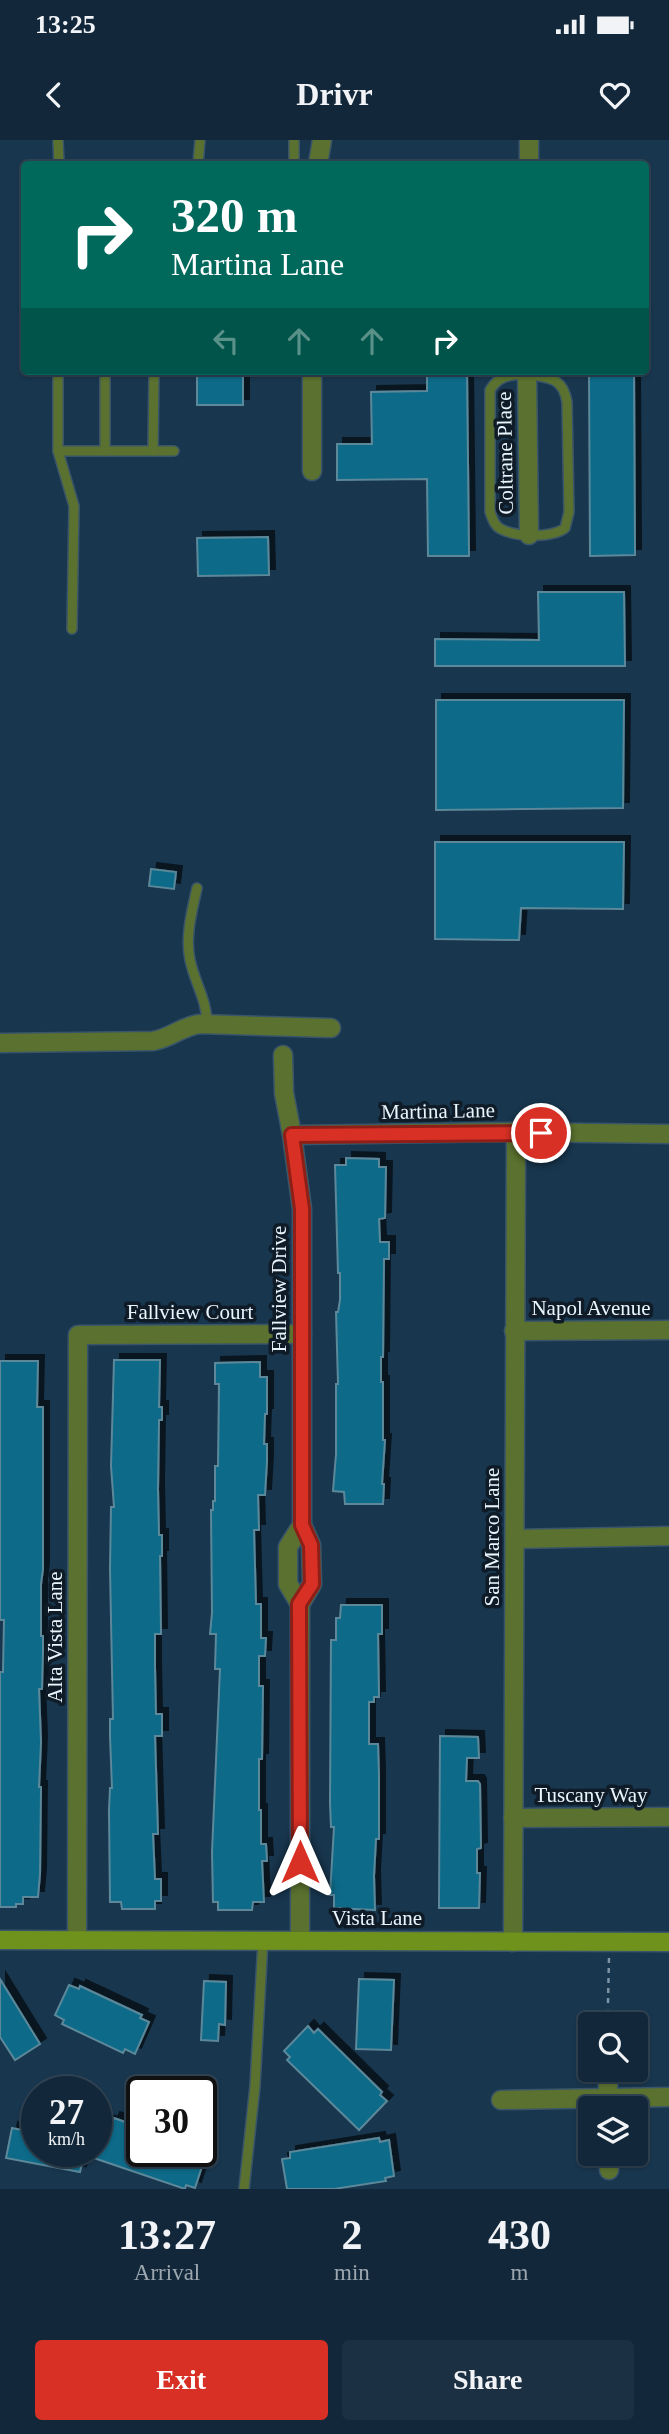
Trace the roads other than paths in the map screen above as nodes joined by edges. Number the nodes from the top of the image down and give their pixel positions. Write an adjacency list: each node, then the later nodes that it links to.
1 (58, 140): 6 (lane)
2 (200, 140): 7 (lane)
3 (294, 140): 8 (lane)
4 (322, 140): 9 (street)
5 (529, 140): 10 (street)
6 (58, 161)
7 (198, 161)
8 (294, 161)
9 (318, 161)
10 (529, 161)
11 (58, 375): 18 (lane)
12 (105, 375): 19 (lane)
13 (153, 375): 20 (lane)
14 (312, 375): 22 (street)
15 (506, 375): 23 (lane)
16 (527, 375): 23 (street, Coltrane Place)
17 (534, 375): 23 (lane)
18 (58, 451): 19 (lane); 24 (lane)
19 (105, 451): 20 (lane)
20 (153, 451): 21 (lane)
21 (174, 451)
22 (312, 471)
23 (528, 535)
24 (72, 629)
25 (197, 888): 26 (lane)
26 (207, 1025): 27 (street); 28 (street)
27 (331, 1028)
28 (0, 1043)
29 (284, 1055): 32 (street, Fallview Drive)
30 (516, 1132): 31 (street, Martina Lane); 32 (street, Martina Lane); 34 (street, San Marco Lane)
31 (669, 1134)
32 (292, 1135): 35 (street, Fallview Drive)
33 (669, 1330): 34 (street, Napol Avenue)
34 (514, 1331): 38 (street, San Marco Lane)
35 (302, 1334): 36 (street, Fallview Court); 44 (street, Fallview Drive)
36 (78, 1335): 42 (street, Alta Vista Lane)
37 (669, 1536): 38 (street)
38 (515, 1539): 40 (street, San Marco Lane)
39 (669, 1817): 40 (street, Tuscany Way)
40 (513, 1818): 45 (street, San Marco Lane)
41 (0, 1940): 42 (street, Vista Lane)
42 (77, 1940): 43 (street, Vista Lane)
43 (263, 1940): 44 (street, Vista Lane); 51 (lane)
44 (300, 1940): 45 (street, Vista Lane)
45 (513, 1942): 46 (street, Vista Lane)
46 (669, 1942)
47 (669, 2097): 48 (street)
48 (648, 2099)
49 (501, 2100): 50 (street)
50 (578, 2103)
51 (244, 2189)

